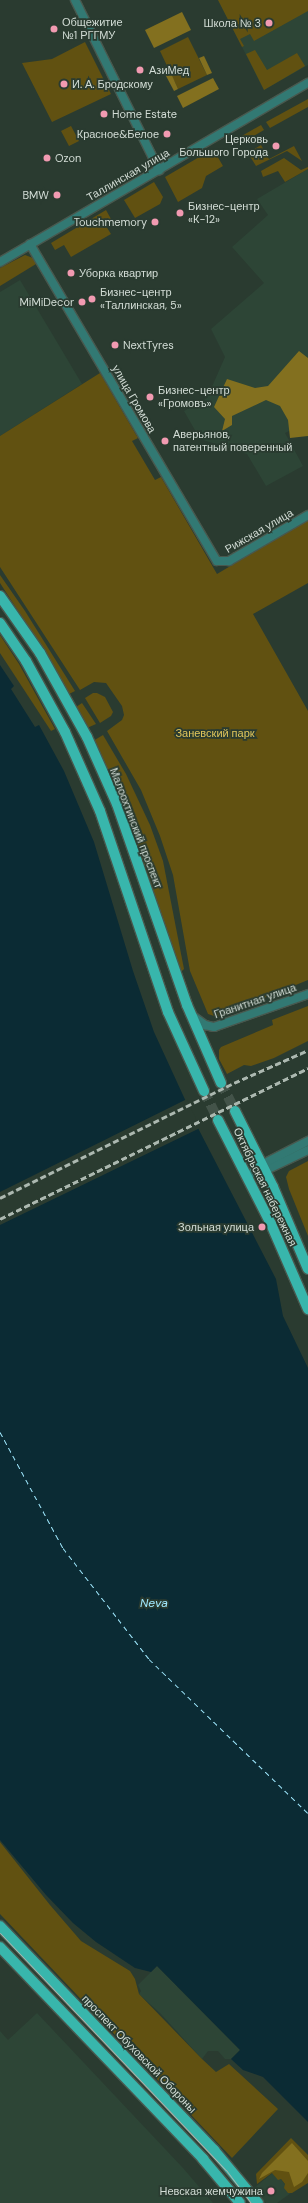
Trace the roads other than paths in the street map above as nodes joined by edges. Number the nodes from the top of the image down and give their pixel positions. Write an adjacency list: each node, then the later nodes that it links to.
1 (75, 0): 3 (street)
2 (308, 83): 3 (street, Таллинская улица)
3 (159, 170): 4 (street, Таллинская улица)
4 (30, 244): 5 (street, Таллинская улица); 7 (street, улица Громова)
5 (0, 262)
6 (308, 515): 7 (street, Рижская улица)
7 (221, 562)
8 (0, 596): 11 (main road, Малоохтинский проспект)
9 (0, 623): 13 (main road)
10 (308, 994): 11 (street, Гранитная улица)
11 (190, 1013): 12 (main road, Малоохтинский проспект)
12 (221, 1083)
13 (204, 1091)
14 (235, 1112): 18 (main road, Октябрьская набережная)
15 (218, 1120): 19 (main road, Октябрьская набережная)
16 (308, 1141): 18 (street)
17 (308, 1150): 18 (street)
18 (264, 1168): 19 (street); 20 (main road, Октябрьская набережная)
19 (248, 1176): 21 (main road, Октябрьская набережная)
20 (308, 1269)
21 (308, 1309)
22 (0, 1926): 25 (main road, проспект Обуховской Обороны)
23 (0, 1947): 24 (main road)
24 (240, 2203)
25 (258, 2203)

